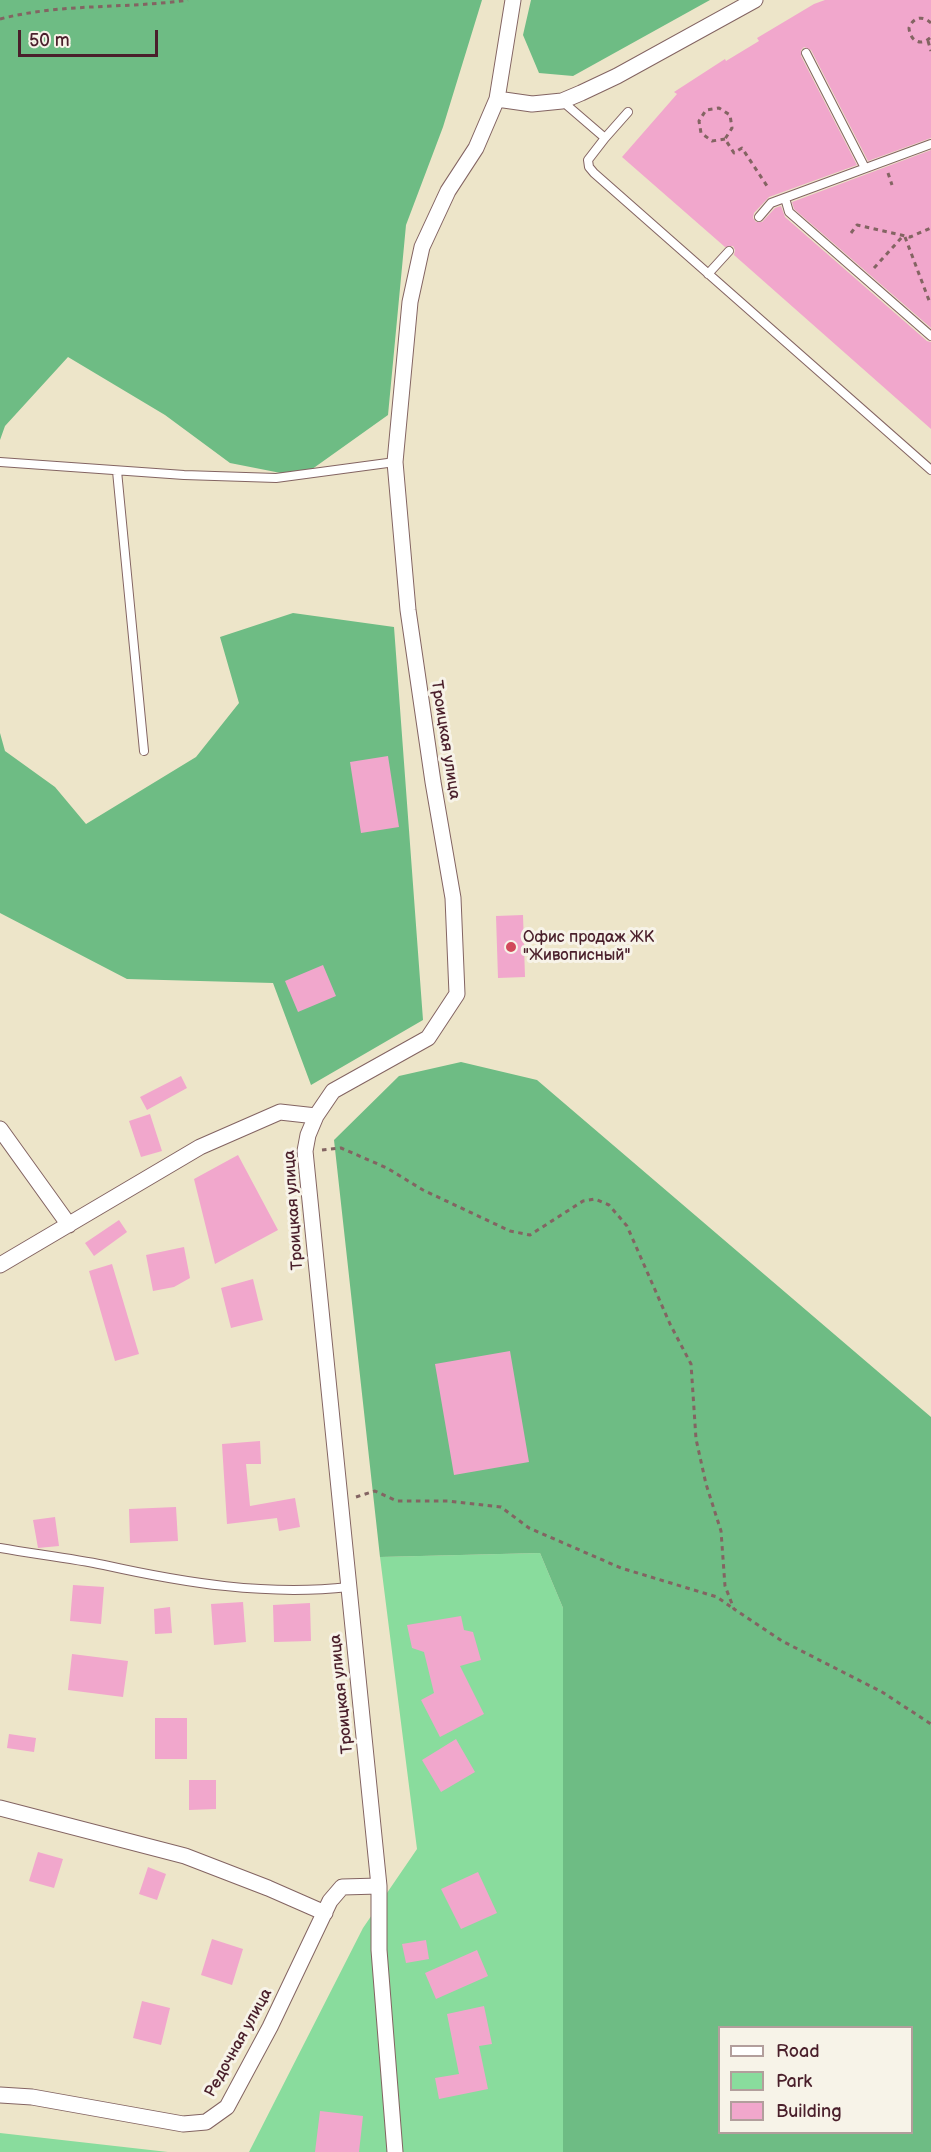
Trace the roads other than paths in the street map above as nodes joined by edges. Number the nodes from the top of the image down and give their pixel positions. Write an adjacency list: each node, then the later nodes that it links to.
1 (513, 0): 4 (street, Троицкая улица)
2 (755, 0): 5 (street)
3 (806, 53): 9 (lane)
4 (497, 99): 5 (street); 16 (street, Троицкая улица)
5 (562, 101): 7 (lane)
6 (628, 112): 7 (lane)
7 (605, 138): 13 (lane)
8 (931, 144): 9 (lane)
9 (865, 168): 10 (lane)
10 (785, 198): 11 (lane); 14 (lane)
11 (759, 217)
12 (729, 251): 13 (lane)
13 (708, 274): 17 (lane)
14 (931, 336)
15 (0, 462): 18 (lane)
16 (396, 462): 18 (lane); 20 (street, Троицкая улица)
17 (931, 470)
18 (117, 471): 19 (lane)
19 (144, 751)
20 (316, 1116): 22 (street); 25 (street, Троицкая улица)
21 (0, 1129): 22 (street)
22 (69, 1225): 23 (street)
23 (0, 1265)
24 (0, 1548): 25 (lane)
25 (349, 1587): 27 (street, Троицкая улица)
26 (0, 1808): 28 (street)
27 (379, 1886): 28 (street, Редочная улица); 30 (street, Троицкая улица)
28 (325, 1913): 29 (street, Редочная улица)
29 (0, 2095)
30 (395, 2152)

